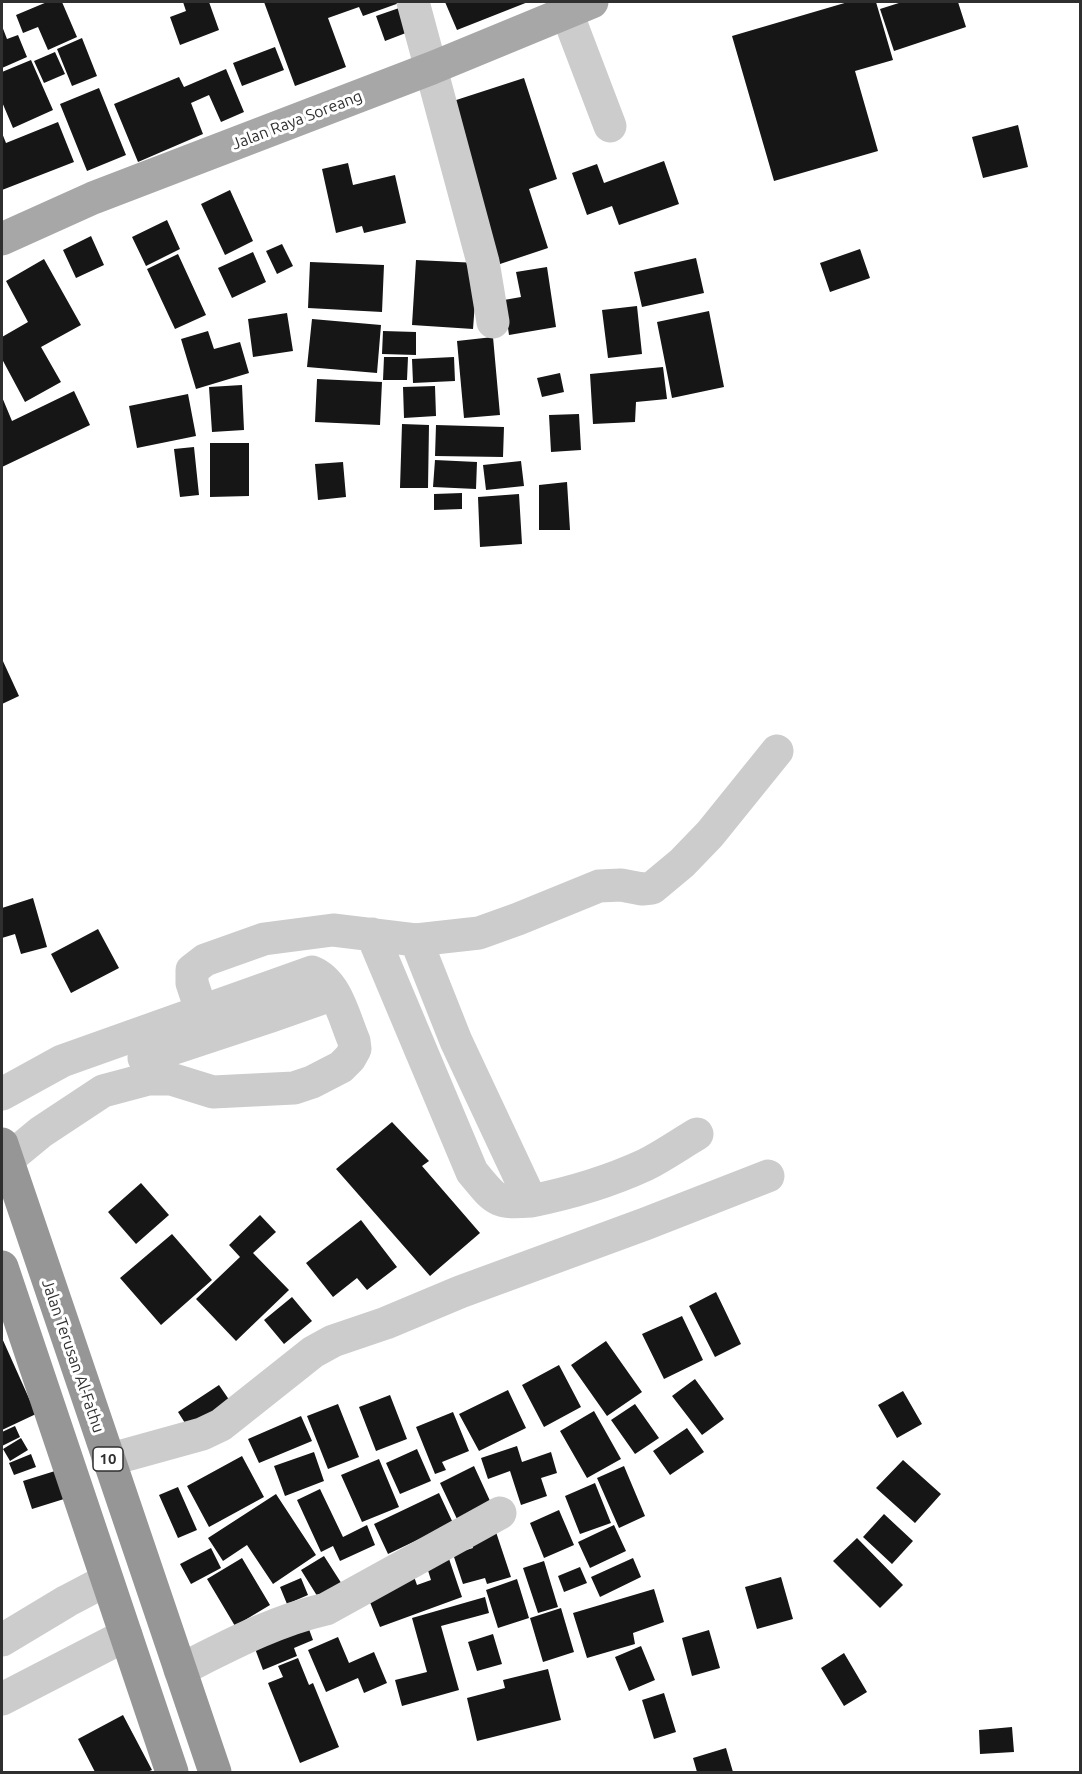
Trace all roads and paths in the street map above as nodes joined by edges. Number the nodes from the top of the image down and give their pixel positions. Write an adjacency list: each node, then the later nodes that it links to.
1 (413, 2): 3 (street)
2 (580, 7): 3 (main road, Jalan Raya Soreang); 4 (street)
3 (432, 69): 5 (main road, Jalan Raya Soreang); 6 (street)
4 (610, 126)
5 (2, 239)
6 (493, 322)
7 (777, 751): 9 (street)
8 (372, 934): 9 (street); 11 (street); 17 (street)
9 (416, 940): 17 (street)
10 (334, 994): 11 (street); 12 (street); 12 (street)
11 (201, 1010): 12 (street)
12 (143, 1056): 13 (street); 15 (street)
13 (2, 1094)
14 (697, 1134): 17 (street)
15 (4, 1152): 19 (highway, Jalan Terusan Al-Fathu / 10)
16 (768, 1176): 19 (street)
17 (531, 1201)
18 (2, 1267): 21 (highway, 10)
19 (108, 1460): 22 (highway, Jalan Terusan Al-Fathu / 10)
20 (501, 1513): 25 (street)
21 (107, 1580): 23 (highway, 10); 24 (street)
22 (163, 1620): 23 (highway); 25 (highway, Jalan Terusan Al-Fathu / 10)
23 (126, 1635): 26 (street); 27 (highway, 10)
24 (2, 1640)
25 (180, 1670): 28 (highway, Jalan Terusan Al-Fathu / 10)
26 (2, 1699)
27 (172, 1773)
28 (215, 1773)

